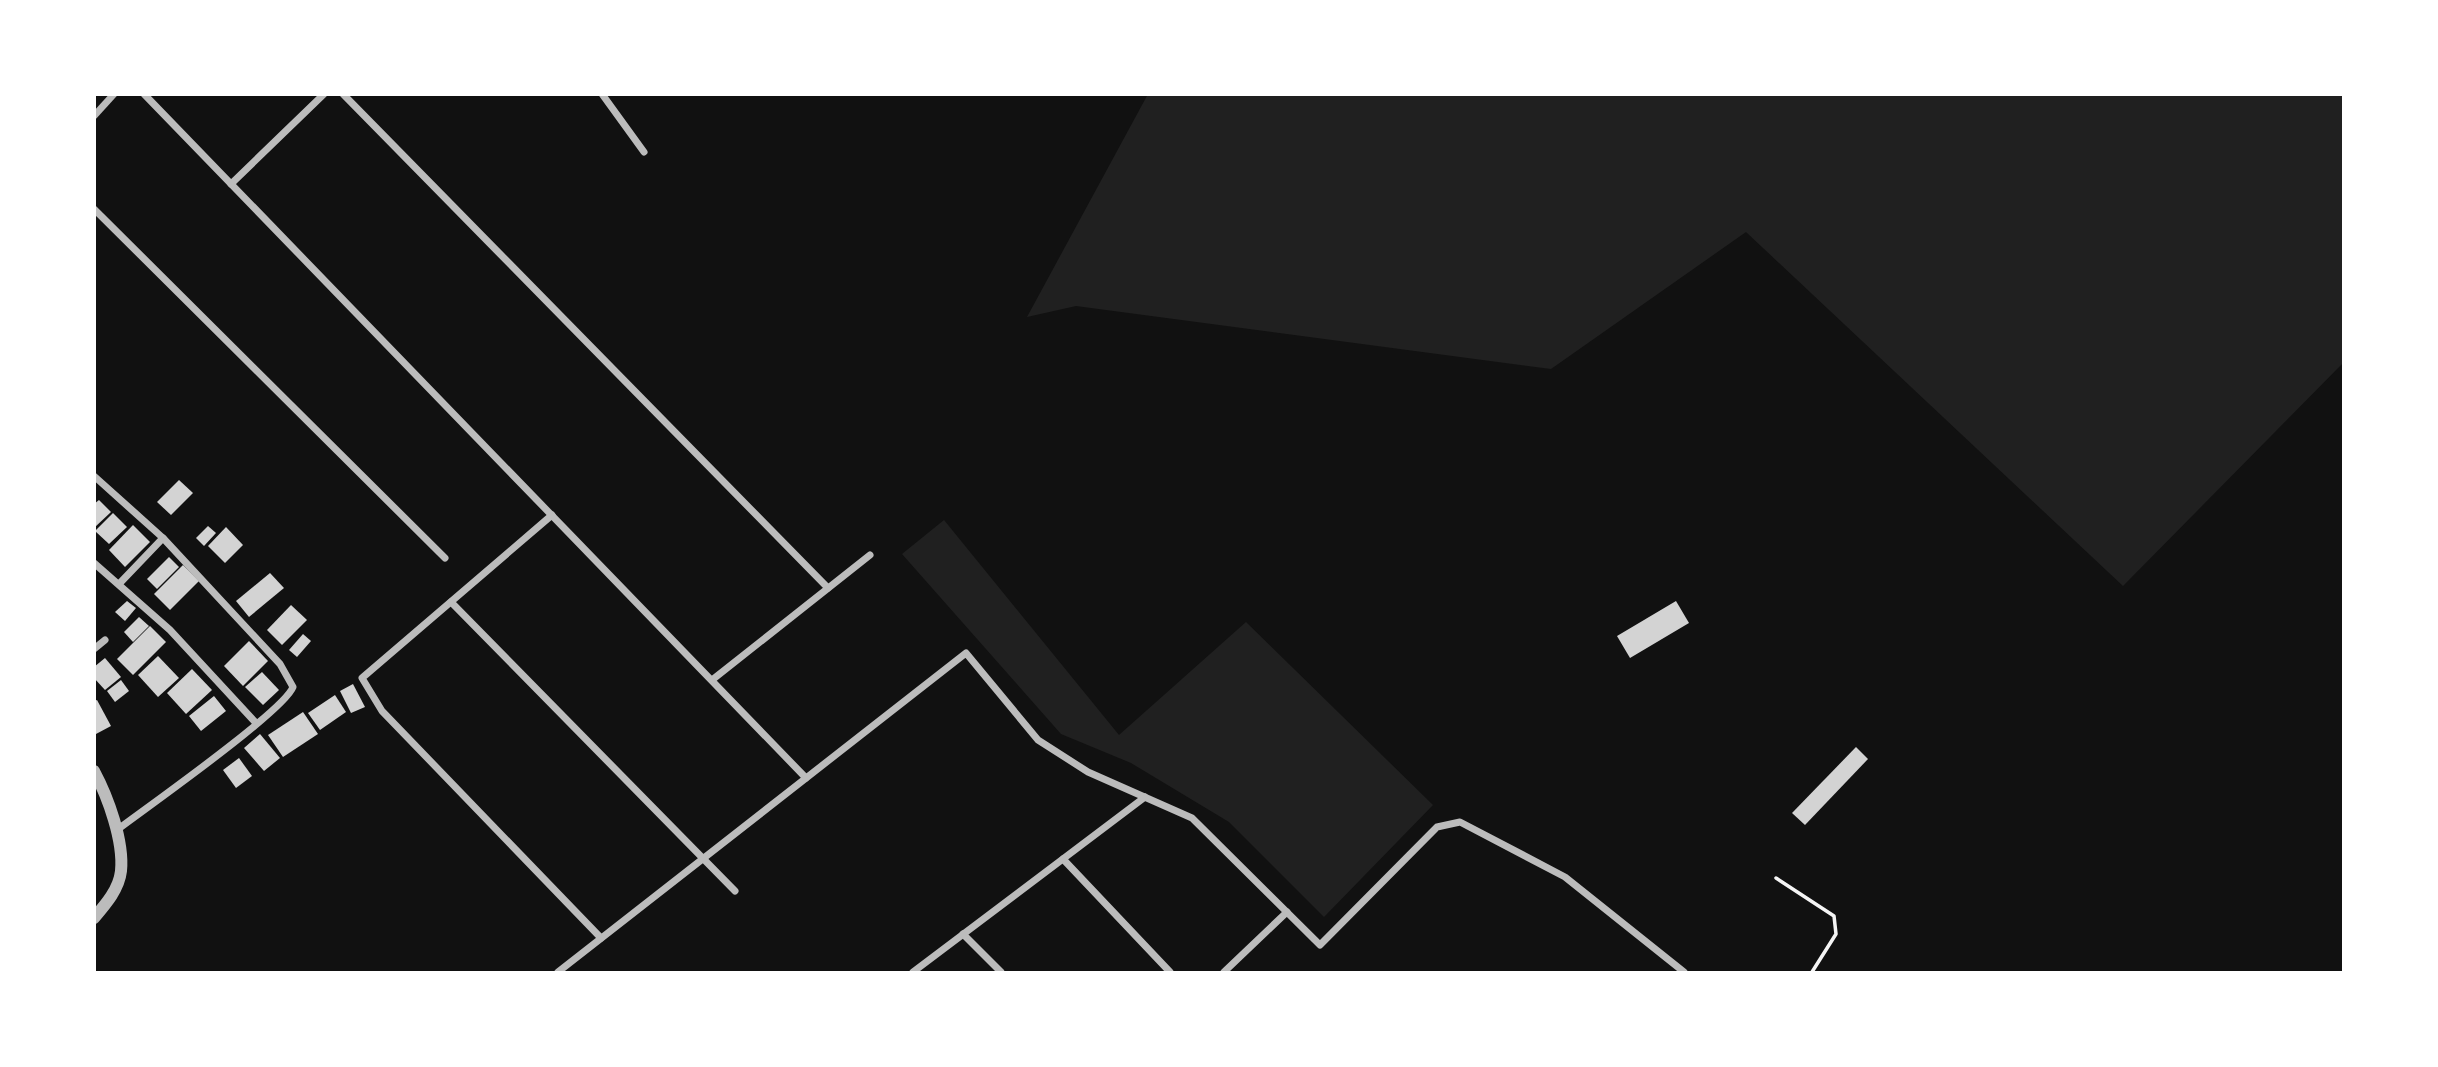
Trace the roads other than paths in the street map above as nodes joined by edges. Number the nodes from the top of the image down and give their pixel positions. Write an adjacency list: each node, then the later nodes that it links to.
1 (114, 94): 6 (street)
2 (144, 94): 8 (street)
3 (324, 94): 8 (street)
4 (343, 94): 17 (street)
5 (602, 94): 7 (street)
6 (94, 116)
7 (644, 152)
8 (231, 184): 11 (street)
9 (94, 209): 14 (street)
10 (94, 476): 12 (street)
11 (552, 515): 18 (street); 21 (street)
12 (163, 538): 16 (street); 22 (street)
13 (870, 555): 17 (street)
14 (445, 558)
15 (94, 563): 16 (street)
16 (119, 584): 22 (street)
17 (828, 588): 21 (street)
18 (451, 602): 27 (street); 33 (street)
19 (105, 640): 20 (street)
20 (94, 649)
21 (712, 680): 24 (street)
22 (257, 723): 26 (street)
23 (95, 775): 26 (street)
24 (806, 778): 25 (street); 27 (street)
25 (1145, 797): 28 (street); 30 (street)
26 (117, 830): 31 (street)
27 (703, 859): 29 (street); 33 (street)
28 (1063, 859): 32 (street); 37 (street)
29 (735, 891)
30 (1287, 912): 38 (street); 39 (street)
31 (94, 918)
32 (963, 934): 35 (street); 36 (street)
33 (601, 938): 34 (street)
34 (558, 972)
35 (913, 972)
36 (1001, 972)
37 (1170, 972)
38 (1224, 972)
39 (1684, 972)

